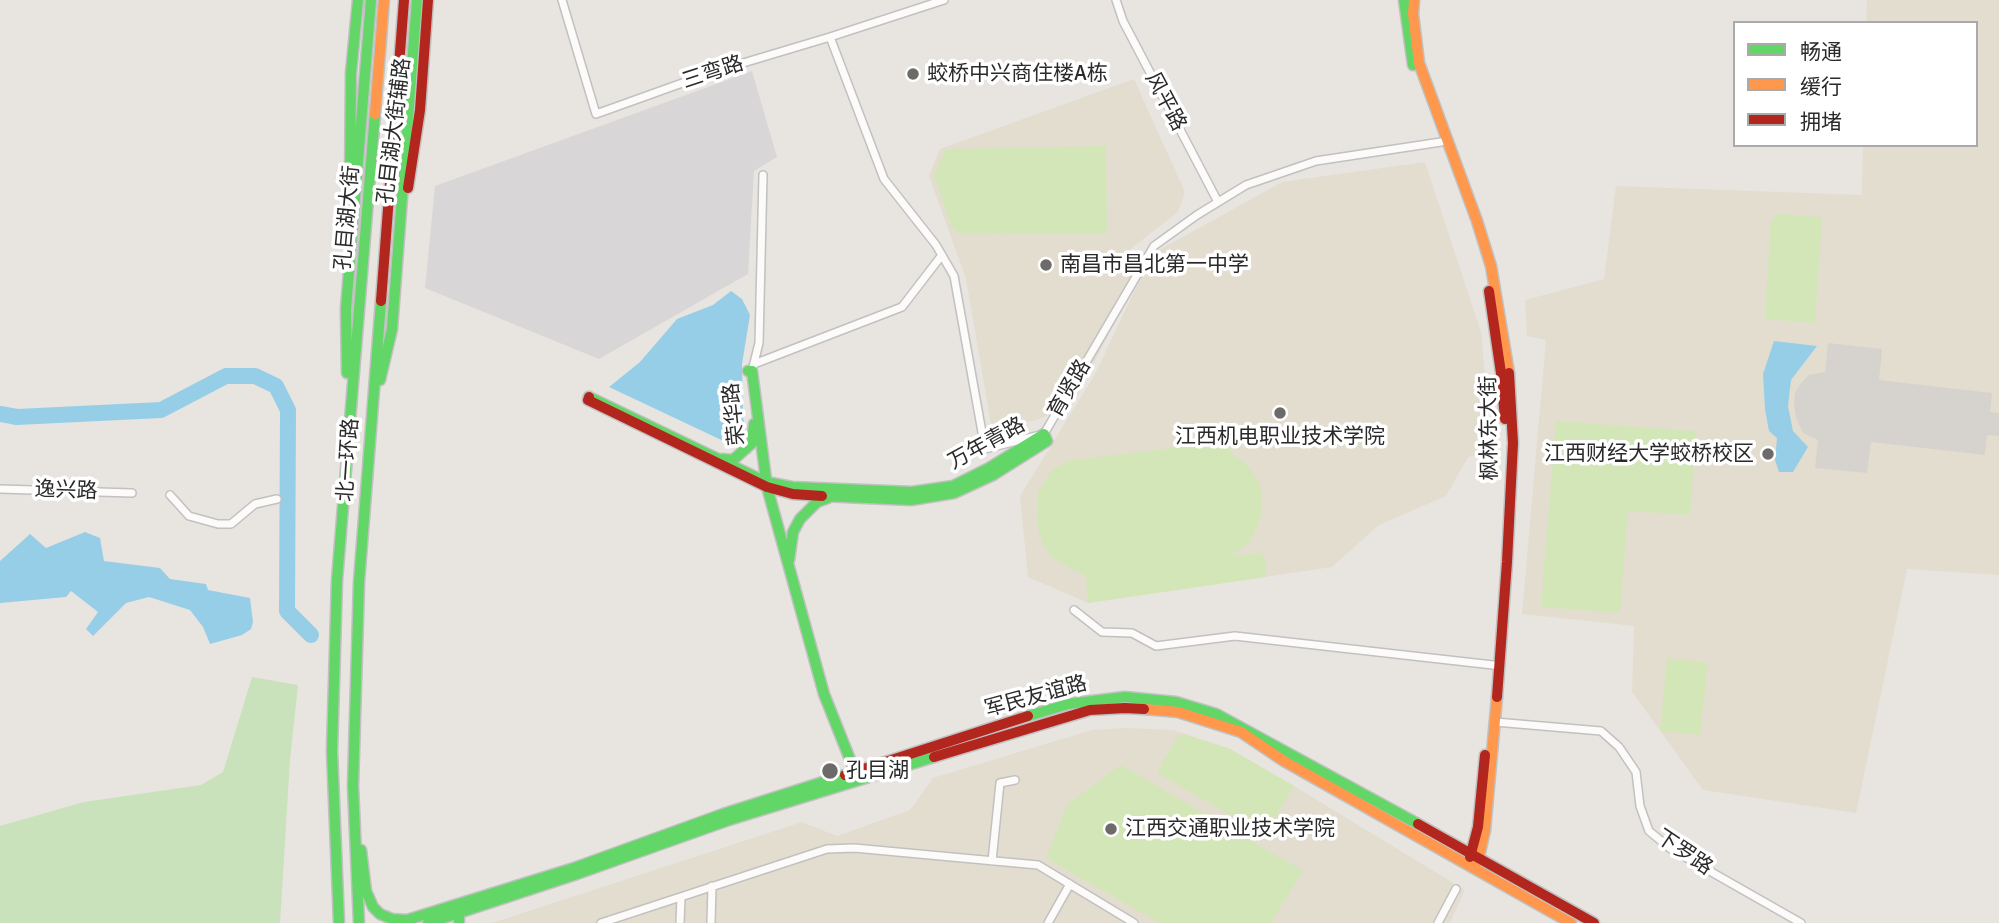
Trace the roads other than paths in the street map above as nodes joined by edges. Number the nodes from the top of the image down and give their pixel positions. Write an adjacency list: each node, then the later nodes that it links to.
1 (358, 0): 16 (main road, 孔目湖大街辅路)
2 (371, 0): 16 (main road)
3 (384, 0): 23 (main road, 孔目湖大街)
4 (404, 0): 20 (main road, 北一环路)
5 (416, 0): 18 (main road)
6 (428, 0): 18 (main road, 孔目湖大街辅路)
7 (562, 0): 12 (street, 三弯路)
8 (944, 0): 12 (street, 三弯路)
9 (1115, 0): 15 (street, 风平路)
10 (1404, 0): 13 (main road, 枫林东大街)
11 (1414, 0): 34 (main road, 枫林东大街)
12 (830, 37): 17 (street, 育贤路)
13 (1441, 142): 15 (street, 育贤路); 33 (main road, 枫林东大街)
14 (763, 174): 19 (street)
15 (1218, 202): 22 (street, 育贤路)
16 (350, 246): 23 (main road)
17 (942, 254): 19 (street); 22 (street, 育贤路)
18 (396, 267): 20 (main road)
19 (753, 368): 21 (main road, 荣华路); 25 (main road, 荣华路)
20 (371, 417): 37 (main road, 北一环路)
21 (754, 424): 24 (main road); 25 (main road, 荣华路)
22 (1044, 434): 25 (main road, 万年青路); 29 (main road, 万年青路)
23 (349, 440): 46 (main road, 北一环路)
24 (718, 459): 25 (main road, 万年青路); 25 (main road, 万年青路)
25 (764, 483): 29 (main road, 万年青路); 31 (main road, 荣华路); 35 (main road, 荣华路)
26 (0, 489): 27 (street, 逸兴路)
27 (132, 493)
28 (170, 495): 30 (street)
29 (833, 497): 31 (main road)
30 (277, 499)
31 (788, 564): 35 (main road, 荣华路)
32 (1074, 610): 33 (street)
33 (1493, 665): 38 (main road, 枫林东大街)
34 (1495, 722): 38 (main road, 枫林东大街); 57 (street, 下罗路)
35 (853, 777): 38 (main road, 军民友谊路); 40 (main road, 军民友谊路); 45 (main road, 军民友谊路)
36 (1015, 780): 39 (street)
37 (353, 786): 45 (main road); 47 (main road, 北一环路)
38 (1475, 855): 40 (main road, 枫林东大街); 56 (main road, 军民友谊路)
39 (992, 861): 41 (street); 42 (street)
40 (1472, 866): 55 (main road, 军民友谊路)
41 (1070, 884): 52 (street); 53 (street)
42 (712, 886): 44 (street); 51 (street)
43 (1456, 889): 54 (street)
44 (681, 897): 49 (street); 50 (street)
45 (459, 913): 48 (main road)
46 (337, 923)
47 (359, 923)
48 (428, 923)
49 (601, 923)
50 (680, 923)
51 (711, 923)
52 (1048, 923)
53 (1134, 923)
54 (1438, 923)
55 (1571, 923)
56 (1594, 923)
57 (1801, 923)

